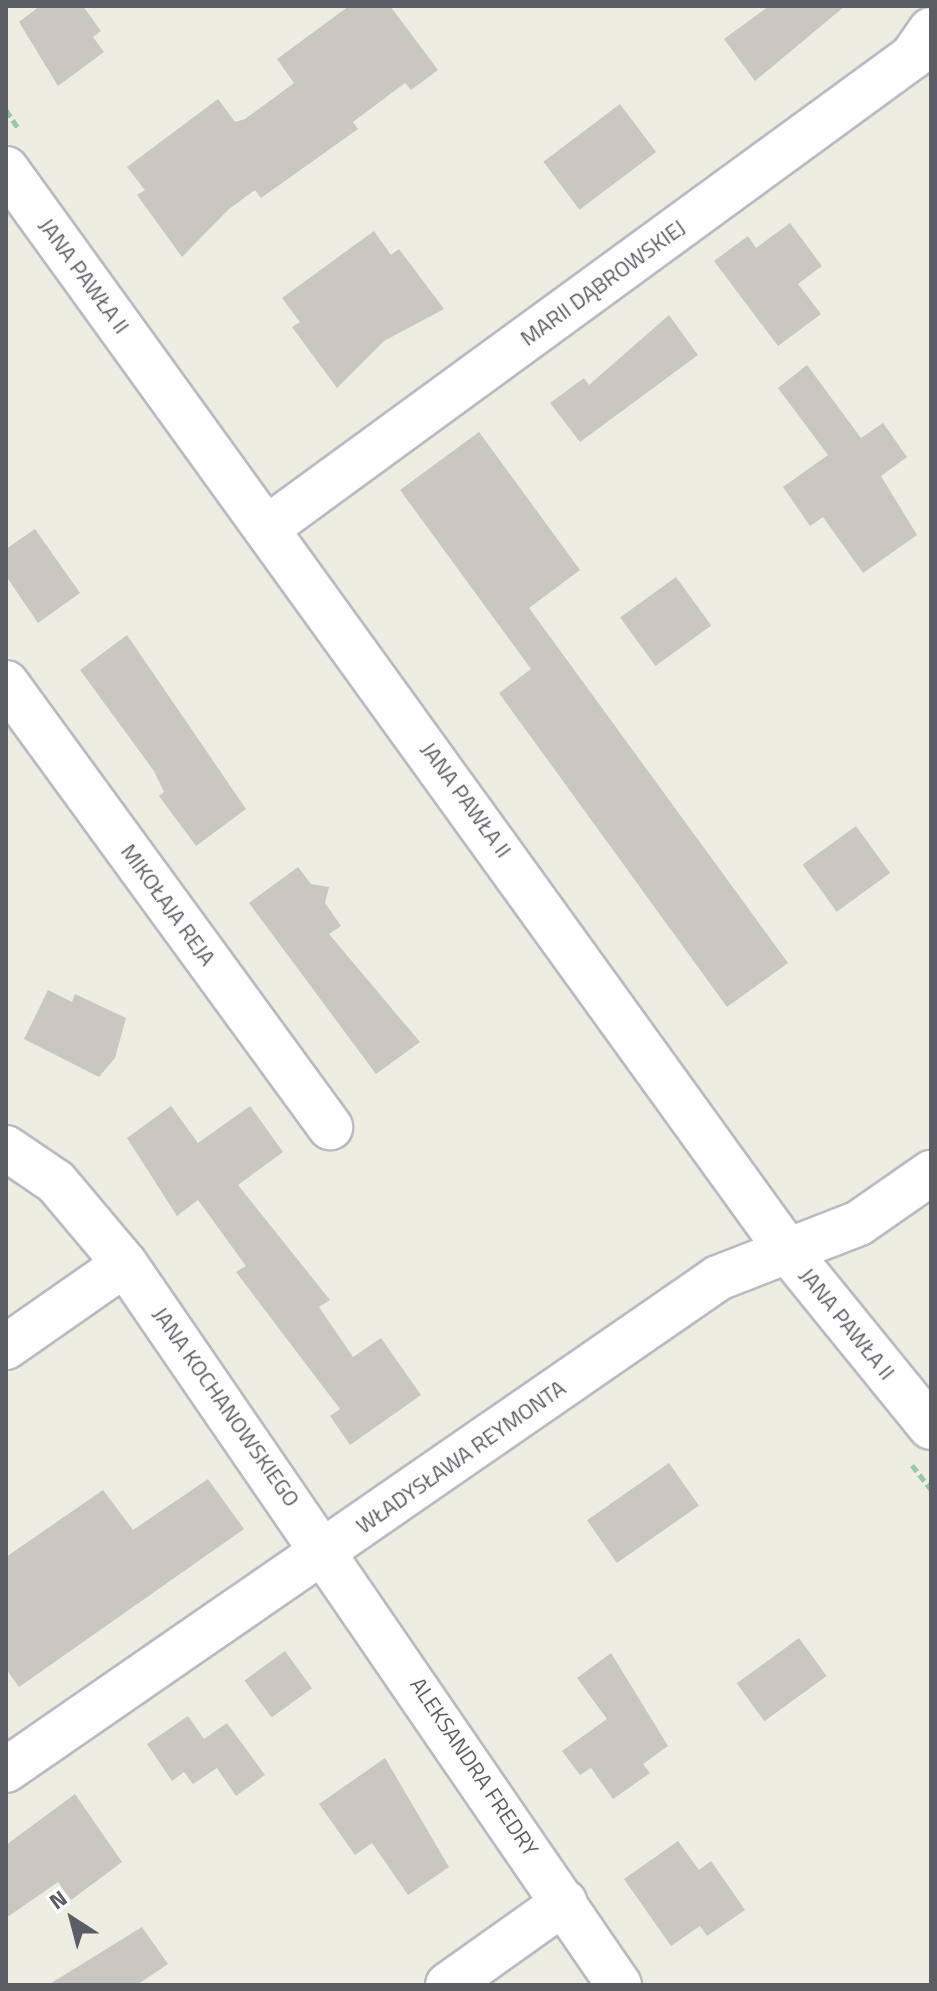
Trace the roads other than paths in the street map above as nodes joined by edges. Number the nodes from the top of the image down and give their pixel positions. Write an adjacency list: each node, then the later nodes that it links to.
1 (931, 30): 3 (street, MARII DĄBROWSKIEJ)
2 (6, 169): 3 (street, JANA PAWŁA II)
3 (267, 528): 8 (street, JANA PAWŁA II)
4 (6, 683): 5 (street, MIKOŁAJA REJA)
5 (330, 1127)
6 (6, 1148): 9 (street, JANA KOCHANOWSKIEGO)
7 (931, 1173): 8 (street, WŁADYSŁAWA REYMONTA)
8 (787, 1250): 11 (street, JANA PAWŁA II); 12 (street, WŁADYSŁAWA REYMONTA)
9 (125, 1264): 10 (street); 12 (street, JANA KOCHANOWSKIEGO)
10 (6, 1347)
11 (931, 1427)
12 (328, 1550): 13 (street, WŁADYSŁAWA REYMONTA); 14 (street, ALEKSANDRA FREDRY)
13 (6, 1770)
14 (565, 1902): 15 (street); 16 (street, ALEKSANDRA FREDRY)
15 (448, 1985)
16 (619, 1985)

